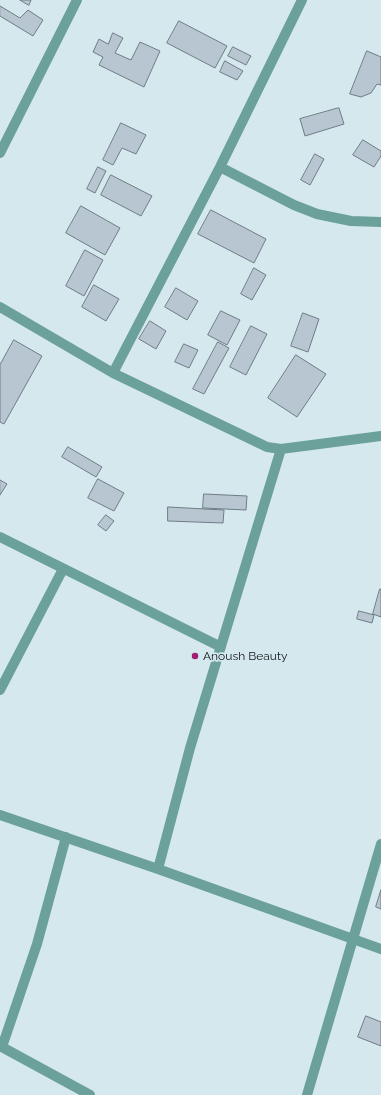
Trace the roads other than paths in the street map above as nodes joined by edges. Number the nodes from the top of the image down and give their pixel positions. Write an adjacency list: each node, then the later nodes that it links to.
1 (77, 0): 3 (street)
2 (302, 0): 4 (street)
3 (0, 153)
4 (220, 167): 5 (street); 7 (street)
5 (381, 222)
6 (0, 307): 7 (street)
7 (113, 373): 9 (street)
8 (381, 436): 9 (street)
9 (281, 449): 12 (street)
10 (0, 536): 11 (street)
11 (63, 569): 12 (street); 13 (street)
12 (221, 647): 17 (street)
13 (0, 690)
14 (0, 815): 15 (street)
15 (66, 837): 17 (street); 20 (street)
16 (381, 844): 18 (street)
17 (158, 869): 18 (street)
18 (353, 939): 19 (street); 22 (street)
19 (381, 949)
20 (1, 1047): 21 (street)
21 (90, 1095)
22 (307, 1095)

